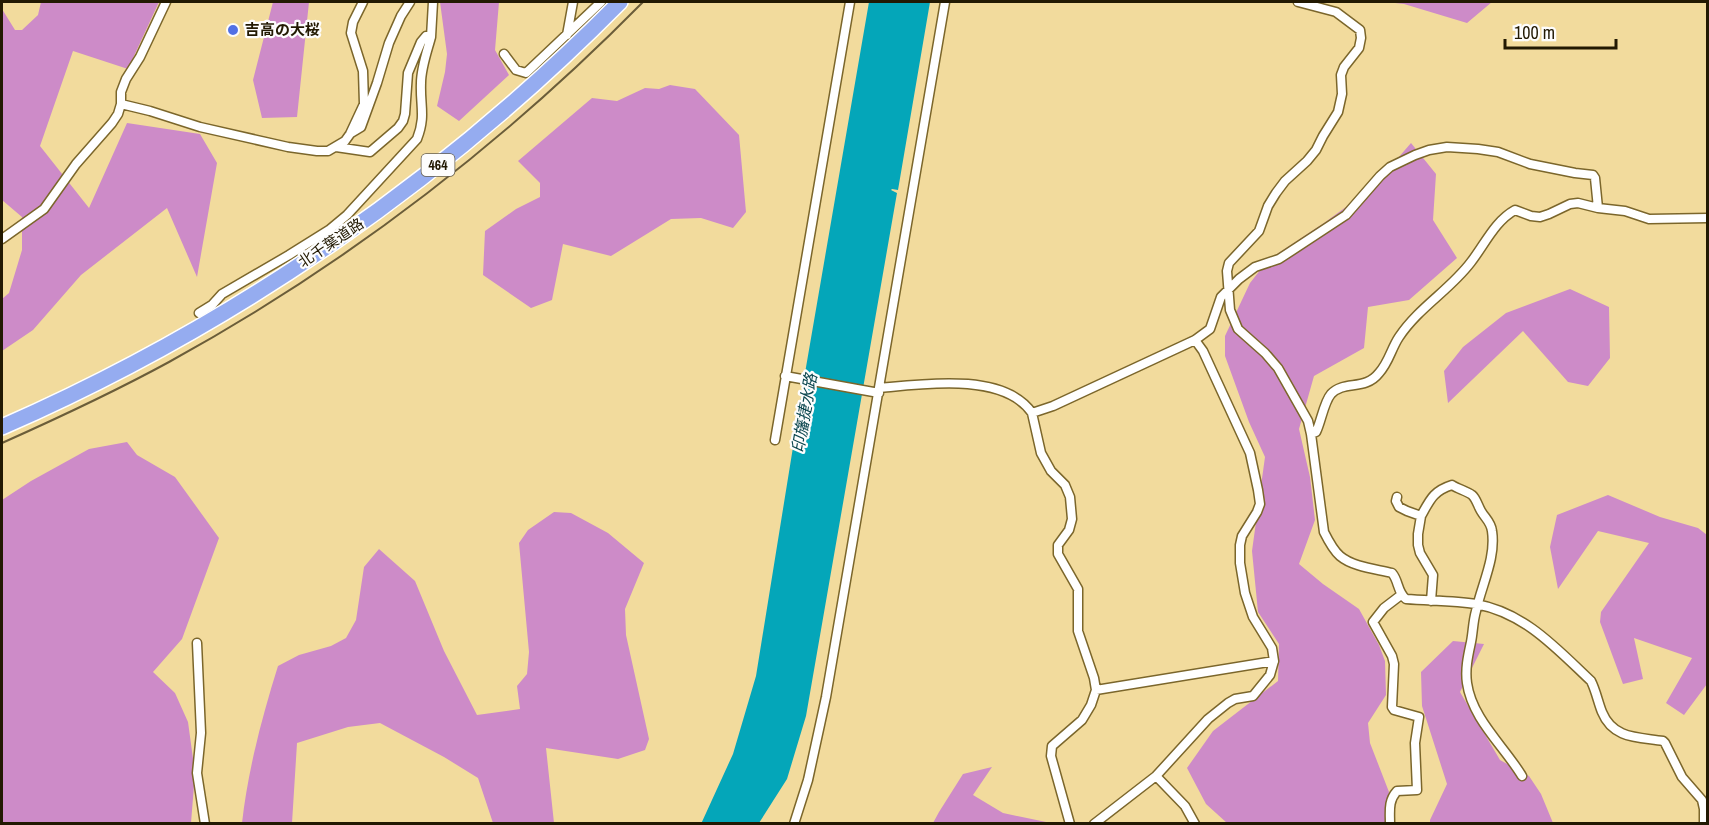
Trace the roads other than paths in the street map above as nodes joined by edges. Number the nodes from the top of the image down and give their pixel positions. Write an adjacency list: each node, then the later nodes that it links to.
1 (166, 2): 14 (street)
2 (363, 2): 15 (street)
3 (410, 2): 15 (street)
4 (433, 2): 12 (street)
5 (573, 2): 11 (street)
6 (601, 2): 11 (street)
7 (620, 2): 26 (highway, 北千葉道路 / 464)
8 (850, 2): 23 (street)
9 (945, 2): 24 (street)
10 (1298, 2): 20 (street)
11 (567, 35): 13 (street)
12 (431, 37): 16 (street); 21 (street)
13 (504, 54)
14 (121, 104): 16 (street); 19 (street)
15 (350, 134): 16 (street)
16 (336, 147)
17 (1598, 208): 18 (street); 20 (street); 27 (street)
18 (1707, 218)
19 (2, 239)
20 (1228, 288): 22 (street); 27 (street)
21 (199, 313)
22 (1196, 340): 25 (street); 35 (street)
23 (785, 376): 24 (street); 28 (street)
24 (879, 391): 25 (street); 40 (street)
25 (1032, 413): 36 (street)
26 (2, 427)
27 (1311, 435): 31 (street)
28 (775, 440)
29 (1397, 497): 30 (street)
30 (1421, 516): 32 (street); 33 (street)
31 (1401, 595): 32 (street); 44 (street)
32 (1431, 601): 33 (street)
33 (1478, 604): 38 (street); 45 (street)
34 (197, 643): 39 (street)
35 (1274, 661): 36 (street); 37 (street)
36 (1095, 690): 41 (street)
37 (1156, 776): 42 (street); 43 (street)
38 (1522, 776)
39 (205, 824)
40 (794, 824)
41 (1070, 824)
42 (1094, 824)
43 (1195, 824)
44 (1390, 824)
45 (1704, 824)

